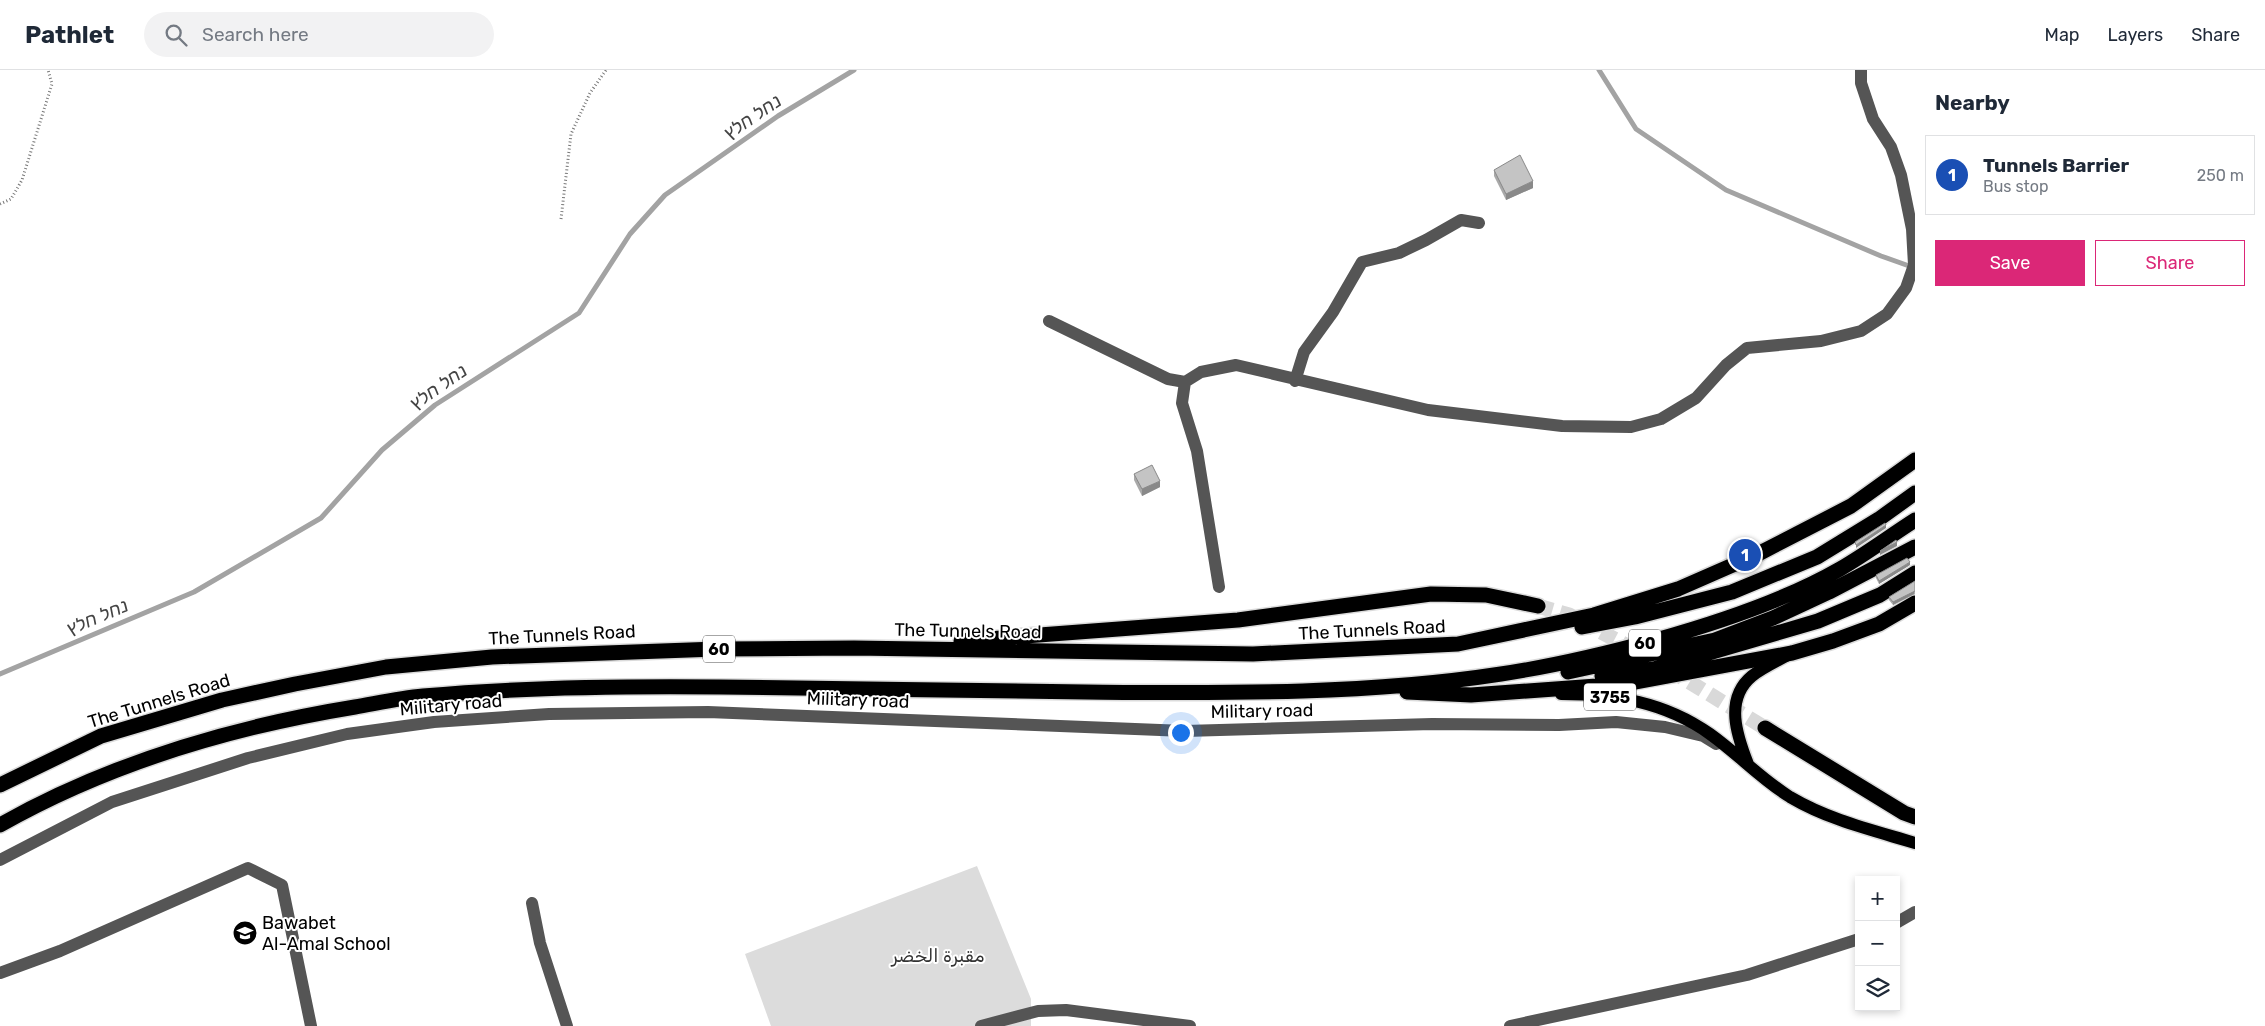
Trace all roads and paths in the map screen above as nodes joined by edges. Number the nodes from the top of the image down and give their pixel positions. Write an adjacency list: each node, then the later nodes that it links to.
1 (48, 70): 4 (path)
2 (606, 70): 5 (path)
3 (1861, 70): 8 (street)
4 (0, 204)
5 (561, 219)
6 (1479, 223): 8 (street)
7 (1049, 321): 9 (street)
8 (1295, 381): 9 (street)
9 (1185, 382): 15 (street)
10 (1915, 460): 18 (highway, The Tunnels Road / 60)
11 (1915, 493): 18 (highway, 60)
12 (1915, 520): 21 (highway, 60)
13 (1915, 547): 22 (highway, 60)
14 (1915, 573): 23 (highway, 60)
15 (1220, 588)
16 (1915, 603): 20 (highway, 60)
17 (1538, 606): 19 (highway)
18 (1458, 644): 19 (highway, The Tunnels Road / 60)
19 (854, 648): 27 (highway, The Tunnels Road / 60)
20 (1792, 653): 23 (highway, 60); 26 (main road, 3755)
21 (1351, 689): 22 (highway, 60); 29 (highway, 60)
22 (1443, 695): 23 (highway, 60)
23 (1472, 695): 25 (main road, 3755)
24 (1765, 728): 28 (highway)
25 (1734, 753): 26 (main road, 3755); 31 (street, Military road)
26 (1748, 764): 30 (main road, 3755)
27 (0, 785)
28 (1915, 817)
29 (0, 825)
30 (1915, 843)
31 (0, 860)
32 (532, 903): 38 (street)
33 (1915, 912): 34 (street)
34 (1899, 921)
35 (1855, 940): 41 (street)
36 (0, 973): 37 (street)
37 (311, 1026)
38 (567, 1026)
39 (981, 1026): 40 (street)
40 (1190, 1026)
41 (1510, 1026)

